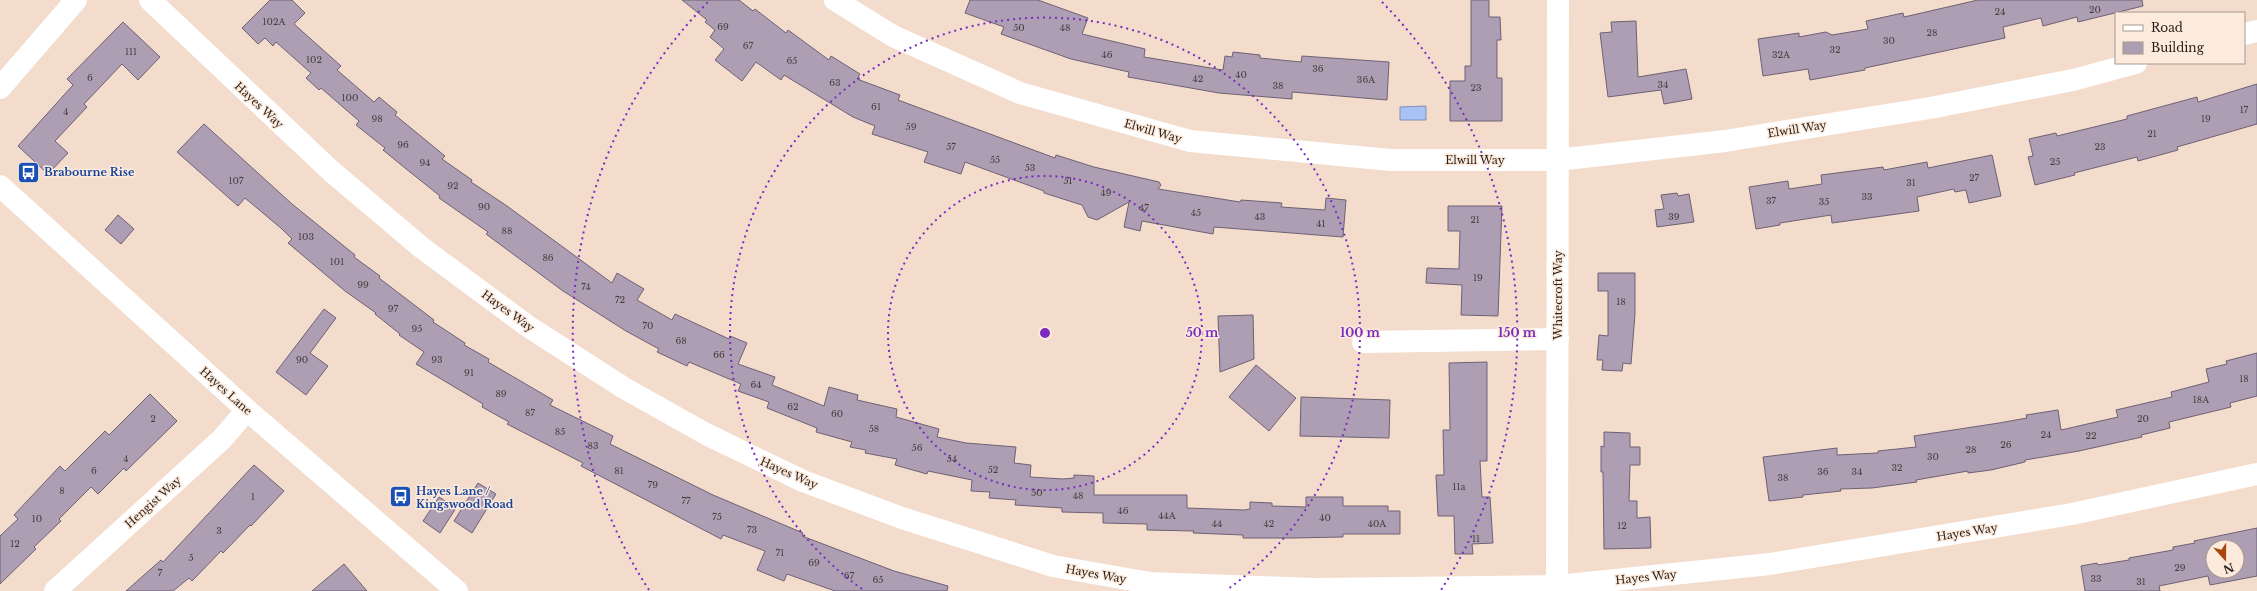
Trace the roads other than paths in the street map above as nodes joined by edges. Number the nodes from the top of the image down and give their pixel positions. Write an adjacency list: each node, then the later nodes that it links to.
1 (76, 0): 8 (street)
2 (150, 0): 15 (street, Hayes Way)
3 (835, 0): 9 (street, Elwill Way)
4 (1558, 0): 9 (street, Whitecroft Way)
5 (2257, 31): 6 (street)
6 (2245, 34)
7 (2132, 64): 9 (street, Elwill Way)
8 (0, 88)
9 (1557, 160): 11 (street, Whitecroft Way)
10 (0, 186): 13 (street, Hayes Lane)
11 (1558, 339): 12 (street); 15 (street, Whitecroft Way)
12 (1363, 342)
13 (247, 410): 16 (street, Hengist Way); 17 (street, Hayes Lane)
14 (2257, 474): 15 (street, Hayes Way)
15 (1557, 588)
16 (55, 591)
17 (457, 591)

